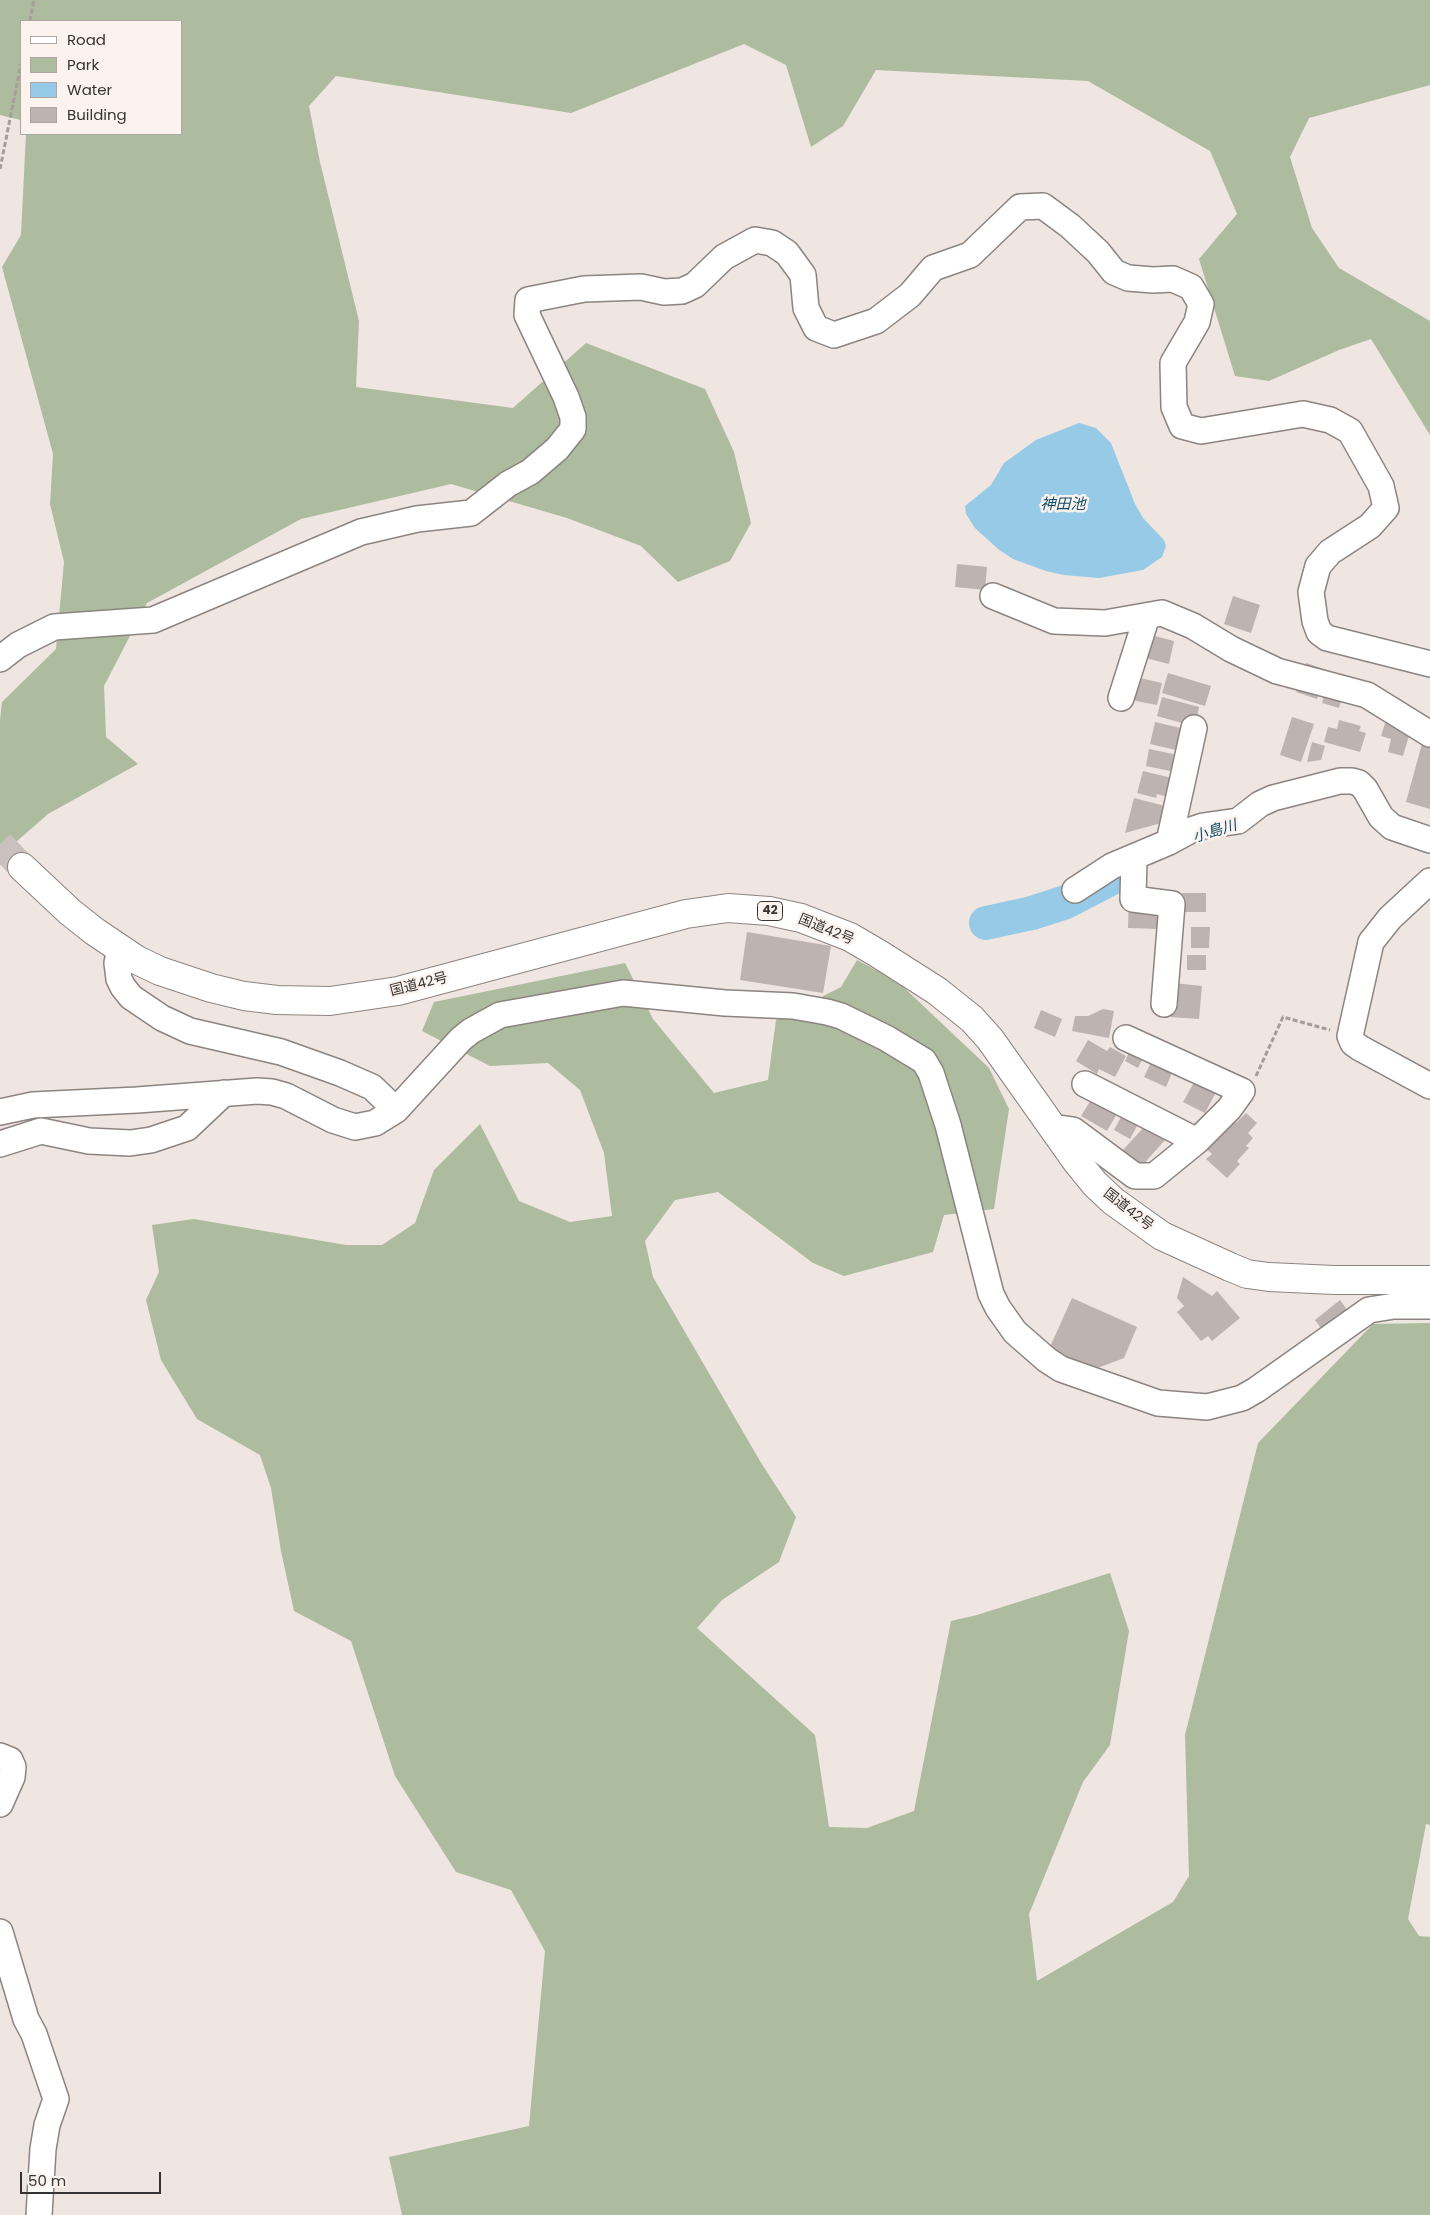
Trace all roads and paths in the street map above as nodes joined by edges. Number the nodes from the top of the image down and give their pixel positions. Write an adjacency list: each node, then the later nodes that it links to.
1 (34, 0): 2 (path)
2 (30, 20)
3 (20, 69): 4 (path)
4 (0, 168)
5 (993, 596): 6 (street)
6 (1147, 616): 9 (street); 11 (street)
7 (0, 659): 8 (street)
8 (1430, 664)
9 (1121, 698)
10 (1194, 728): 13 (street)
11 (1430, 734)
12 (1430, 840): 13 (street)
13 (1169, 842): 14 (street)
14 (1134, 858): 17 (street); 19 (street)
15 (22, 867): 18 (highway, 国道42号 / 42)
16 (1430, 881): 20 (street)
17 (1075, 890)
18 (120, 949): 26 (street); 28 (highway, 国道42号 / 42)
19 (1164, 1004)
20 (1350, 1036): 23 (street); 24 (path)
21 (1126, 1038): 24 (street)
22 (1085, 1084): 29 (street)
23 (1430, 1086)
24 (1242, 1090): 29 (street)
25 (224, 1093): 26 (street); 27 (street); 30 (street)
26 (396, 1110): 32 (street)
27 (0, 1112)
28 (1052, 1127): 29 (street); 31 (highway, 国道42号 / 42)
29 (1197, 1141)
30 (0, 1144)
31 (1430, 1280)
32 (1430, 1306)
33 (0, 1756): 34 (street)
34 (0, 1804)
35 (0, 1932): 36 (street)
36 (39, 2215)

